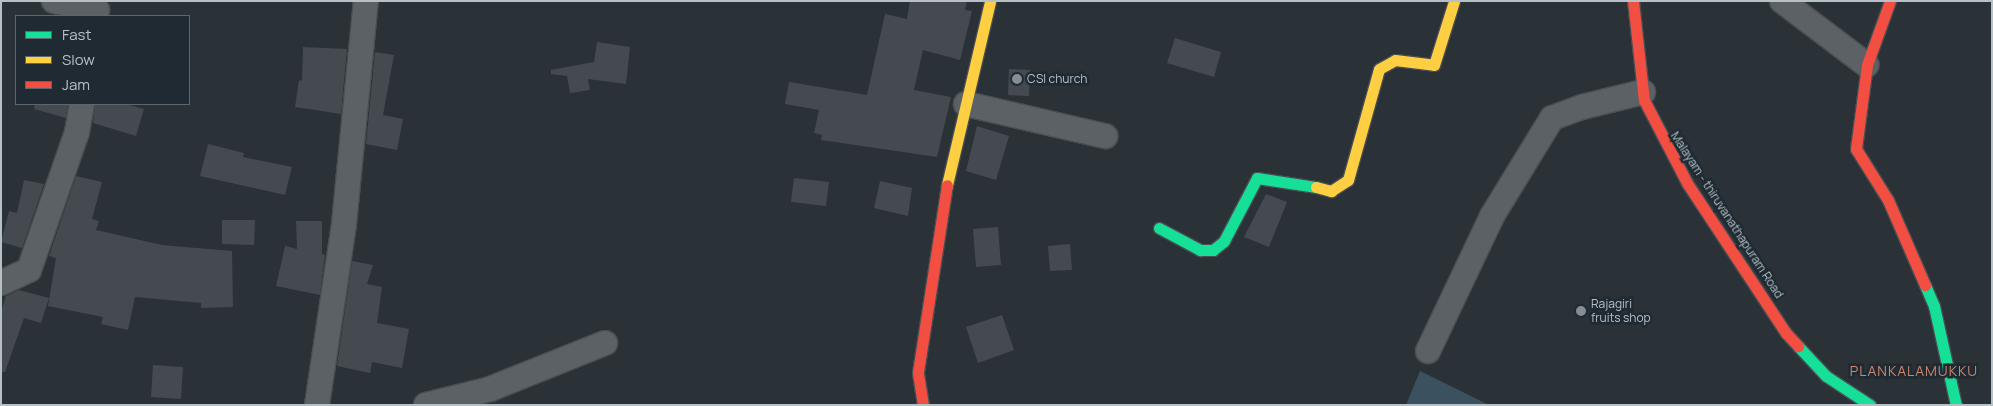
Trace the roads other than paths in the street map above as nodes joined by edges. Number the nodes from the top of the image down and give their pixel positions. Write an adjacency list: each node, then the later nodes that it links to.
1 (54, 1): 8 (street)
2 (366, 1): 18 (street)
3 (990, 1): 11 (street)
4 (1454, 1): 14 (street)
5 (1633, 1): 10 (street, Malayam - thiruvanathapuram Road)
6 (1782, 1): 9 (street)
7 (1890, 1): 9 (street)
8 (97, 9)
9 (1867, 65): 22 (street)
10 (1643, 92): 17 (street); 21 (street, Malayam - thiruvanathapuram Road)
11 (966, 104): 13 (street); 20 (street)
12 (82, 105): 15 (street)
13 (1105, 136)
14 (1159, 228)
15 (1, 283)
16 (605, 343): 19 (street)
17 (1428, 351)
18 (317, 405)
19 (426, 405)
20 (923, 405)
21 (1870, 405)
22 (1956, 405)

